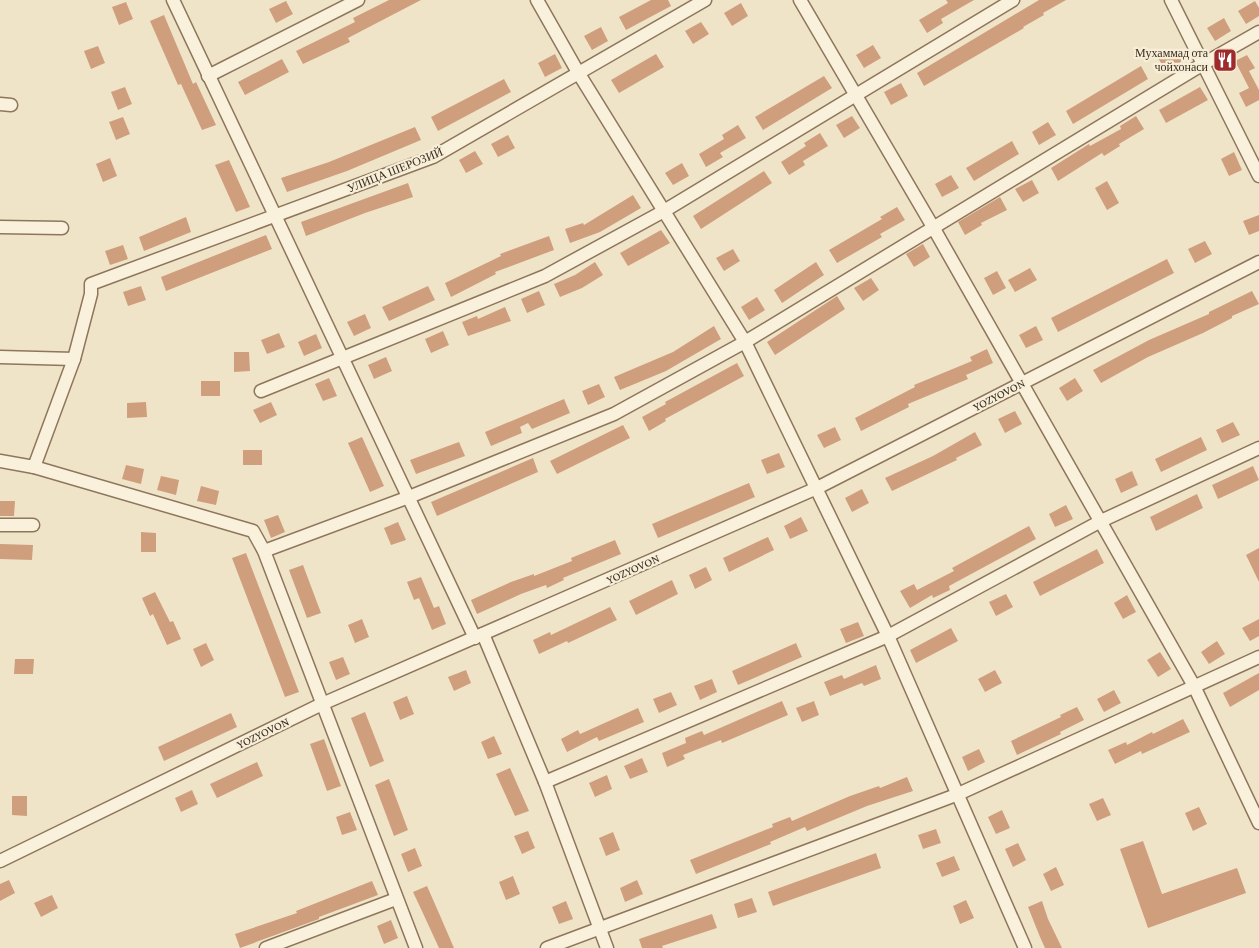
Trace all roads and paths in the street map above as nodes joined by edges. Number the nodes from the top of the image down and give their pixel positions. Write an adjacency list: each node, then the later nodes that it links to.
1 (173, 0): 11 (street)
2 (358, 0): 11 (street)
3 (537, 0): 10 (street)
4 (706, 0): 10 (street, УЛИЦА ШЕРОЗИЙ)
5 (800, 0): 12 (street)
6 (1013, 0): 12 (street)
7 (1171, 0): 9 (street)
8 (1259, 32): 9 (street)
9 (1203, 64): 13 (street); 17 (street)
10 (579, 74): 14 (street); 15 (street, УЛИЦА ШЕРОЗИЙ)
11 (208, 76): 15 (street)
12 (856, 95): 14 (street); 17 (street)
13 (1259, 176)
14 (664, 211): 20 (street); 23 (street)
15 (274, 216): 22 (street, УЛИЦА ШЕРОЗИЙ); 23 (street)
16 (0, 227): 18 (street)
17 (932, 227): 20 (street); 24 (street)
18 (62, 228)
19 (1259, 262): 24 (street, YOZYOVON)
20 (745, 342): 29 (street); 30 (street)
21 (0, 357): 22 (street)
22 (74, 359): 28 (street)
23 (343, 359): 25 (street); 30 (street)
24 (1022, 383): 29 (street, YOZYOVON); 31 (street)
25 (262, 391)
26 (1259, 448): 31 (street)
27 (0, 461): 28 (street)
28 (34, 468): 34 (street)
29 (817, 488): 35 (street, YOZYOVON); 36 (street)
30 (409, 497): 34 (street); 35 (street)
31 (1101, 522): 36 (street); 38 (street)
32 (33, 524): 33 (street)
33 (0, 525)
34 (264, 551): 39 (street)
35 (479, 636): 39 (street, YOZYOVON); 40 (street)
36 (888, 636): 40 (street); 41 (street)
37 (1259, 657): 38 (street)
38 (1194, 686): 41 (street); 42 (street)
39 (322, 704): 43 (street, YOZYOVON); 44 (street)
40 (545, 782): 45 (street)
41 (956, 795): 45 (street); 50 (street)
42 (1259, 823)
43 (0, 861)
44 (396, 899): 46 (street); 47 (street)
45 (600, 930): 48 (street); 49 (street)
46 (266, 948)
47 (416, 948)
48 (547, 948)
49 (607, 948)
50 (1025, 948)

